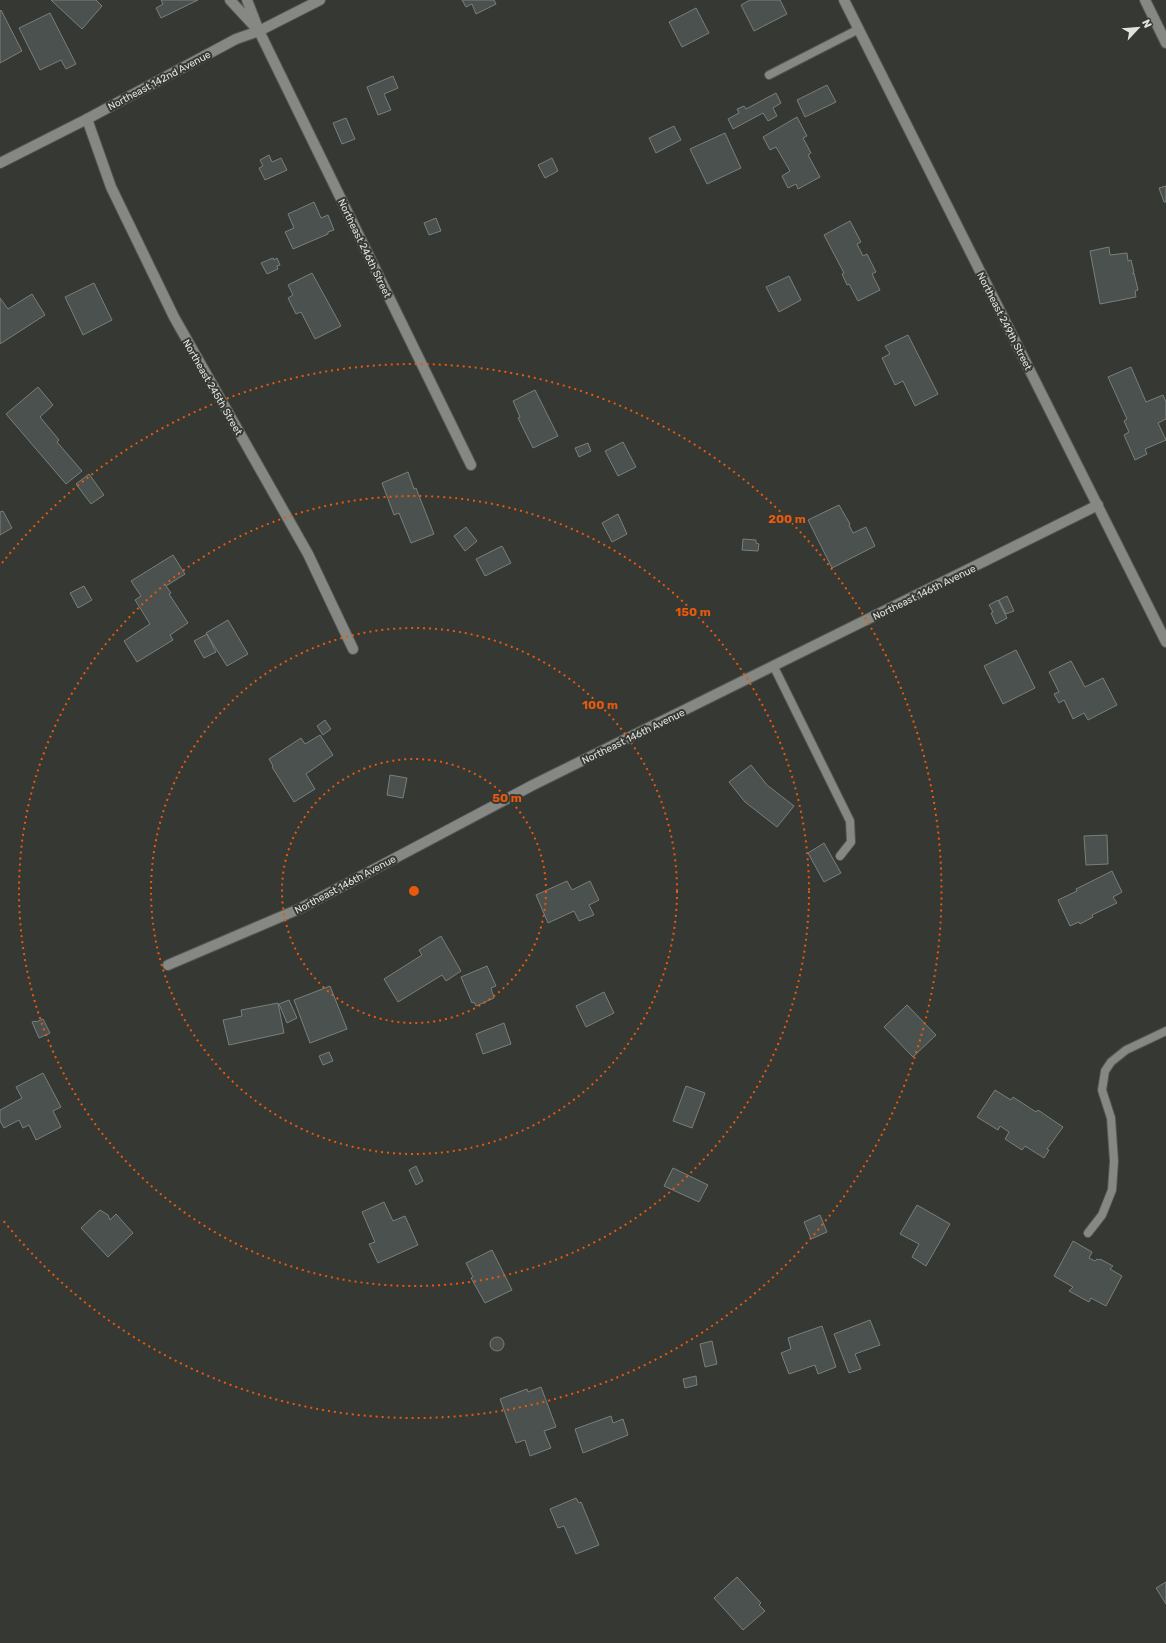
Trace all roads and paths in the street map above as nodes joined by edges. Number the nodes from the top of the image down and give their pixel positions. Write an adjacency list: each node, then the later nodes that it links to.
1 (230, 0): 7 (street)
2 (247, 0): 7 (street)
3 (320, 0): 7 (street, Northeast 142nd Avenue)
4 (844, 0): 6 (street, Northeast 249th Street)
5 (1145, 0): 8 (street)
6 (859, 29): 9 (lane); 13 (street, Northeast 249th Street)
7 (259, 31): 10 (street, Northeast 142nd Avenue); 12 (street, Northeast 246th Street)
8 (1166, 42)
9 (769, 75)
10 (87, 119): 11 (street, Northeast 142nd Avenue); 15 (street, Northeast 245th Street)
11 (0, 163)
12 (471, 465)
13 (1098, 506): 14 (street, Northeast 249th Street); 16 (street, Northeast 146th Avenue)
14 (1166, 642)
15 (353, 649)
16 (774, 667): 17 (lane); 18 (street, Northeast 146th Avenue)
17 (840, 856)
18 (168, 964)
19 (1166, 1031): 20 (lane)
20 (1088, 1233)

